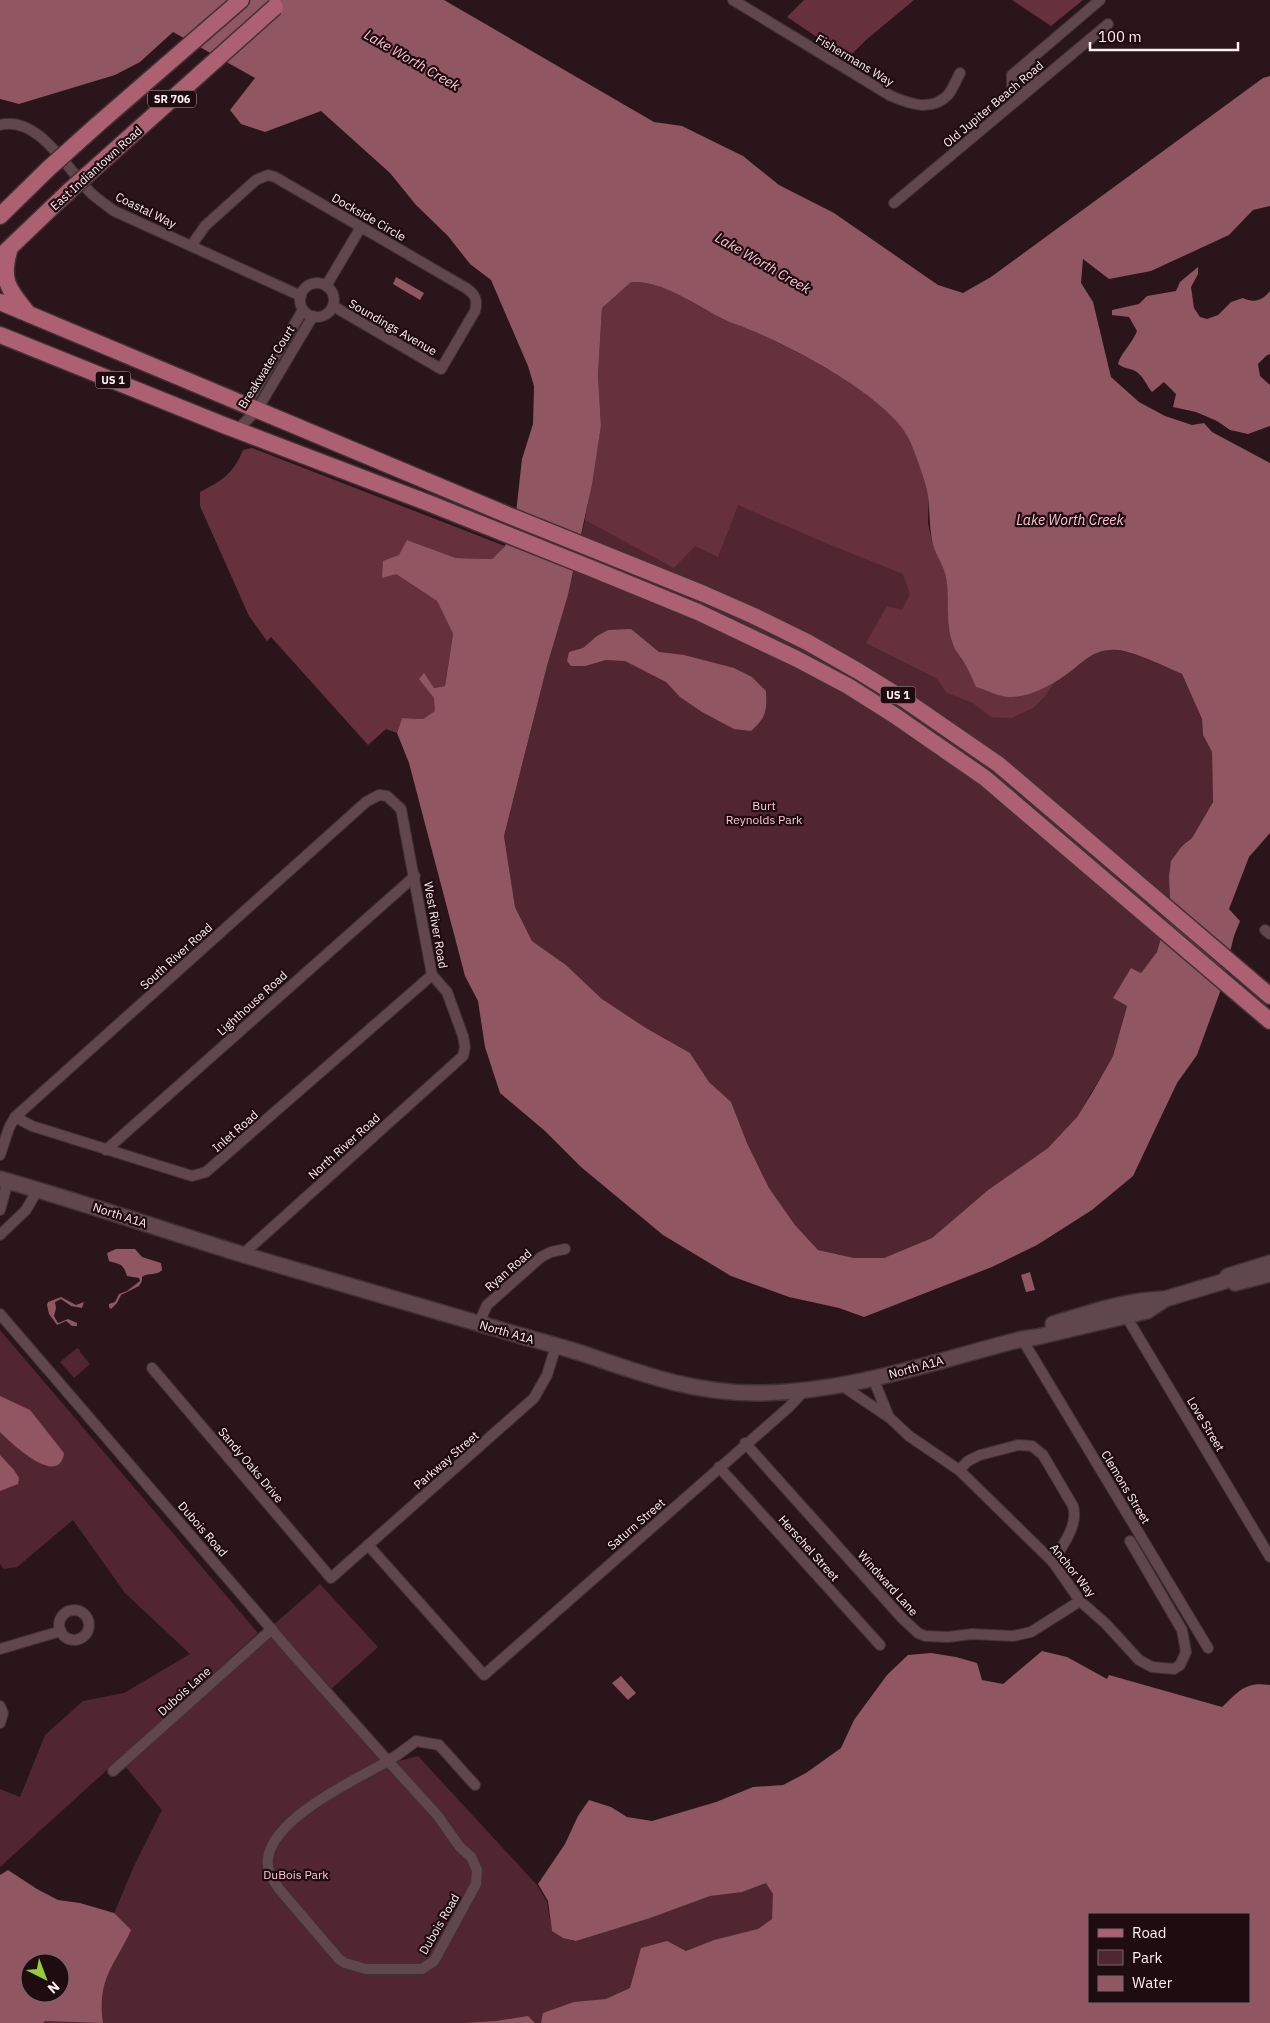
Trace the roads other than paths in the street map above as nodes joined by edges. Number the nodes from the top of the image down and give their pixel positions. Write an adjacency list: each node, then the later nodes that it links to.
1 (240, 0): 11 (main road, SR 706, bridge)
2 (283, 0): 14 (main road, East Indiantown Road / SR 706, bridge)
3 (733, 0): 7 (street, Fishermans Way)
4 (1100, 0): 6 (street, Old Jupiter Beach Road)
5 (1108, 24): 8 (street, Old Jupiter Beach Road)
6 (1019, 70): 8 (street); 8 (street)
7 (960, 73)
8 (1030, 89): 10 (street, Old Jupiter Beach Road)
9 (0, 125): 13 (street, Coastal Way)
10 (894, 203)
11 (0, 216)
12 (361, 227): 13 (street, Dockside Circle); 15 (street); 23 (street, Dockside Circle)
13 (191, 246): 16 (street, Coastal Way)
14 (5, 253): 20 (main road)
15 (326, 286): 16 (street); 18 (street)
16 (301, 296): 19 (street)
17 (0, 302): 20 (main road, US 1)
18 (333, 306): 21 (street); 23 (street, Soundings Avenue)
19 (303, 310): 21 (street); 24 (street, Breakwater Court)
20 (29, 315): 24 (main road, US 1)
21 (312, 316): 24 (street, Breakwater Court)
22 (0, 335): 25 (main road, US 1)
23 (441, 369)
24 (252, 408): 25 (street, Breakwater Court); 29 (main road, US 1)
25 (238, 429): 30 (main road, US 1)
26 (387, 796): 27 (street, West River Road); 32 (street, South River Road)
27 (415, 876): 28 (street, West River Road); 33 (street, Lighthouse Road)
28 (432, 975): 31 (street, West River Road); 33 (street, Inlet Road)
29 (1270, 996)
30 (1270, 1021)
31 (463, 1056): 40 (street, North River Road)
32 (15, 1117): 33 (street, Inlet Road); 34 (street, South River Road)
33 (106, 1150)
34 (0, 1155)
35 (4, 1180): 36 (street, North A1A); 37 (street)
36 (38, 1189): 38 (street); 40 (street, North A1A)
37 (0, 1210)
38 (0, 1235)
39 (565, 1249): 46 (street, Ryan Road)
40 (242, 1254): 46 (street, North A1A)
41 (1270, 1263): 43 (street, North A1A)
42 (1270, 1274): 43 (street, North A1A)
43 (1225, 1281): 44 (street, North A1A)
44 (1122, 1310): 47 (street, North A1A); 59 (street, Love Street)
45 (0, 1314): 63 (street, Dubois Road)
46 (478, 1323): 48 (street, North A1A)
47 (1022, 1339): 50 (street, North A1A); 66 (street, Clemons Street)
48 (556, 1346): 52 (street, North A1A); 58 (street, Parkway Street)
49 (152, 1368): 61 (street, Sandy Oaks Drive)
50 (873, 1378): 51 (street, North A1A); 53 (street, Anchor Way)
51 (841, 1385): 52 (street, North A1A); 53 (street, Anchor Way)
52 (804, 1391): 54 (street, Saturn Street)
53 (890, 1418): 56 (street, Anchor Way)
54 (745, 1443): 55 (street, Saturn Street); 62 (street, Windward Lane)
55 (719, 1467): 58 (street, Saturn Street); 65 (street, Herschel Street)
56 (959, 1470): 60 (street, Anchor Way); 60 (street)
57 (1130, 1541): 62 (street, Anchor Way)
58 (368, 1545): 61 (street, Parkway Street)
59 (1270, 1557)
60 (1053, 1562): 62 (street, Anchor Way)
61 (331, 1578)
62 (1080, 1602)
63 (272, 1629): 70 (street, Dubois Road); 71 (street, Dubois Lane)
64 (61, 1631): 67 (street)
65 (880, 1645)
66 (1208, 1648)
67 (0, 1649)
68 (0, 1706): 69 (street)
69 (0, 1724)
70 (388, 1761): 70 (street, Dubois Road); 72 (street)
71 (113, 1771)
72 (475, 1785)

